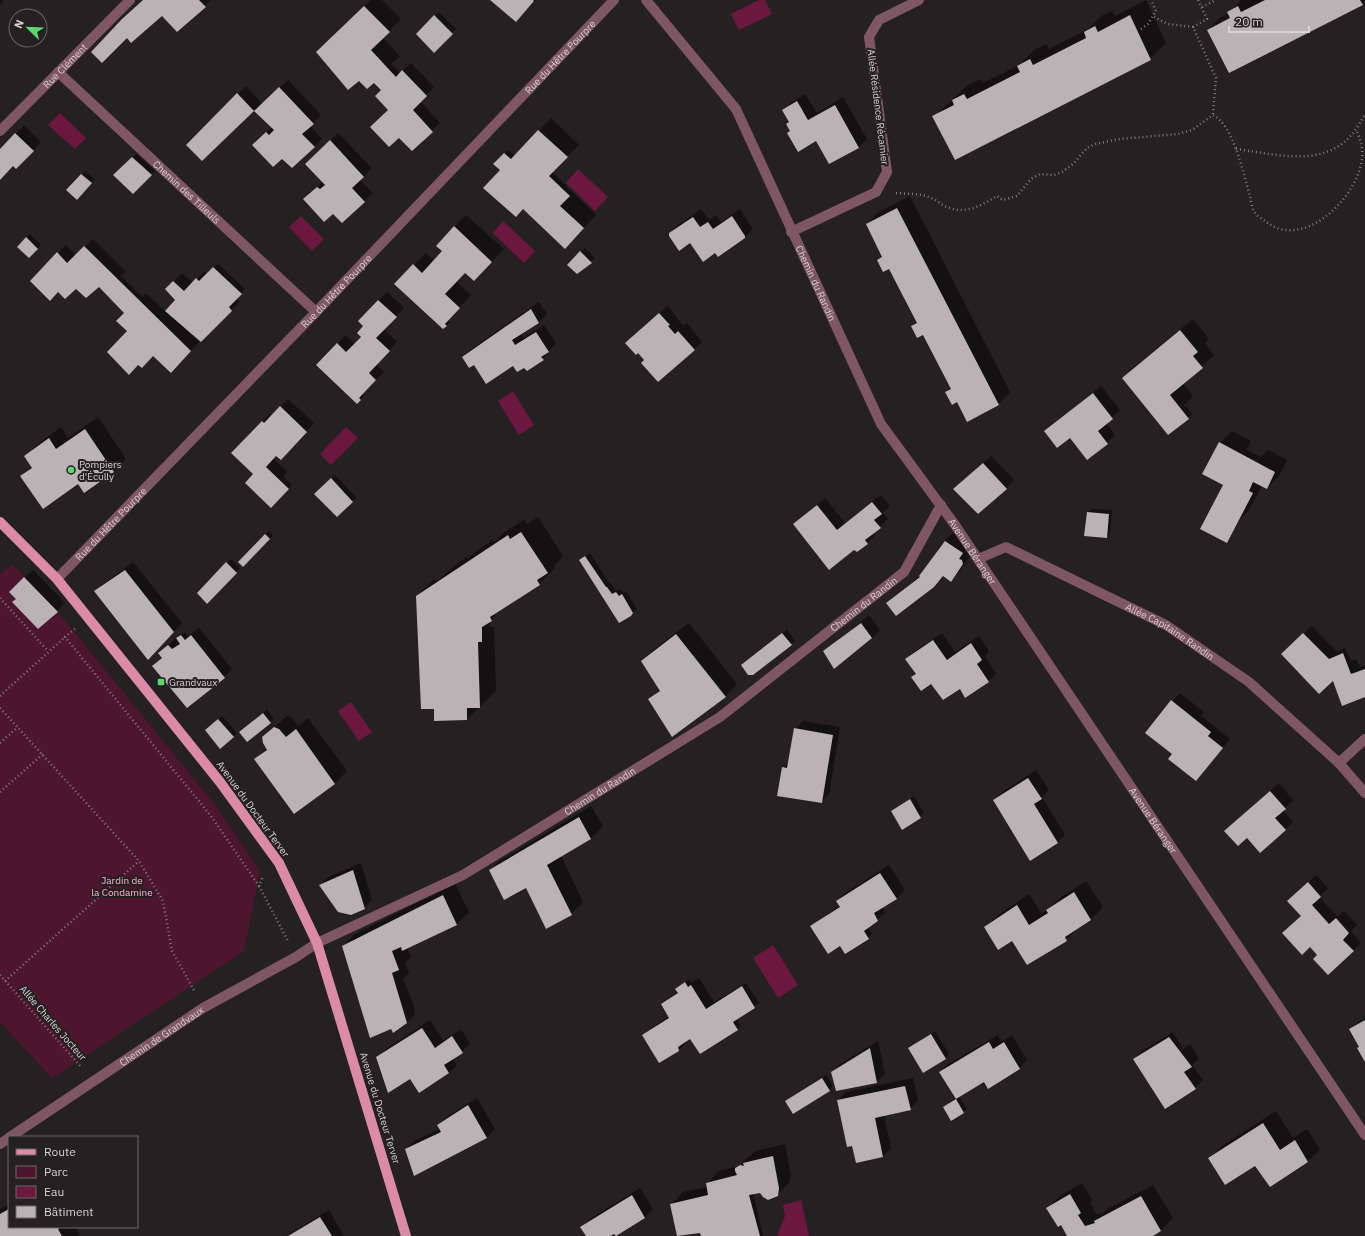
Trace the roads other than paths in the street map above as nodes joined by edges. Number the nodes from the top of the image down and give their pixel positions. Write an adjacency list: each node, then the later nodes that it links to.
1 (130, 0): 5 (street, Rue Clément)
2 (614, 0): 8 (street, Rue du Hêtre Pourpre)
3 (646, 0): 7 (street, Chemin du Randin)
4 (919, 0): 7 (street, Allée Résidence Récamier)
5 (58, 72): 6 (street, Rue Clément); 8 (street, Chemin des Tilleuls)
6 (0, 132)
7 (791, 232): 9 (street, Chemin du Randin)
8 (316, 312): 12 (street, Rue du Hêtre Pourpre)
9 (941, 505): 11 (street, Avenue Béranger); 16 (street, Chemin du Randin)
10 (0, 522): 12 (main road, Avenue du Docteur Terver)
11 (978, 559): 14 (street, Allée Capitaine Randin); 18 (street, Avenue Béranger)
12 (57, 579): 16 (main road, Avenue du Docteur Terver)
13 (1365, 739): 14 (street)
14 (1339, 763): 15 (street, Allée Capitaine Randin)
15 (1365, 793)
16 (317, 943): 17 (street, Chemin de Grandvaux); 19 (main road, Avenue du Docteur Terver)
17 (12, 1136)
18 (1365, 1136)
19 (406, 1236)

